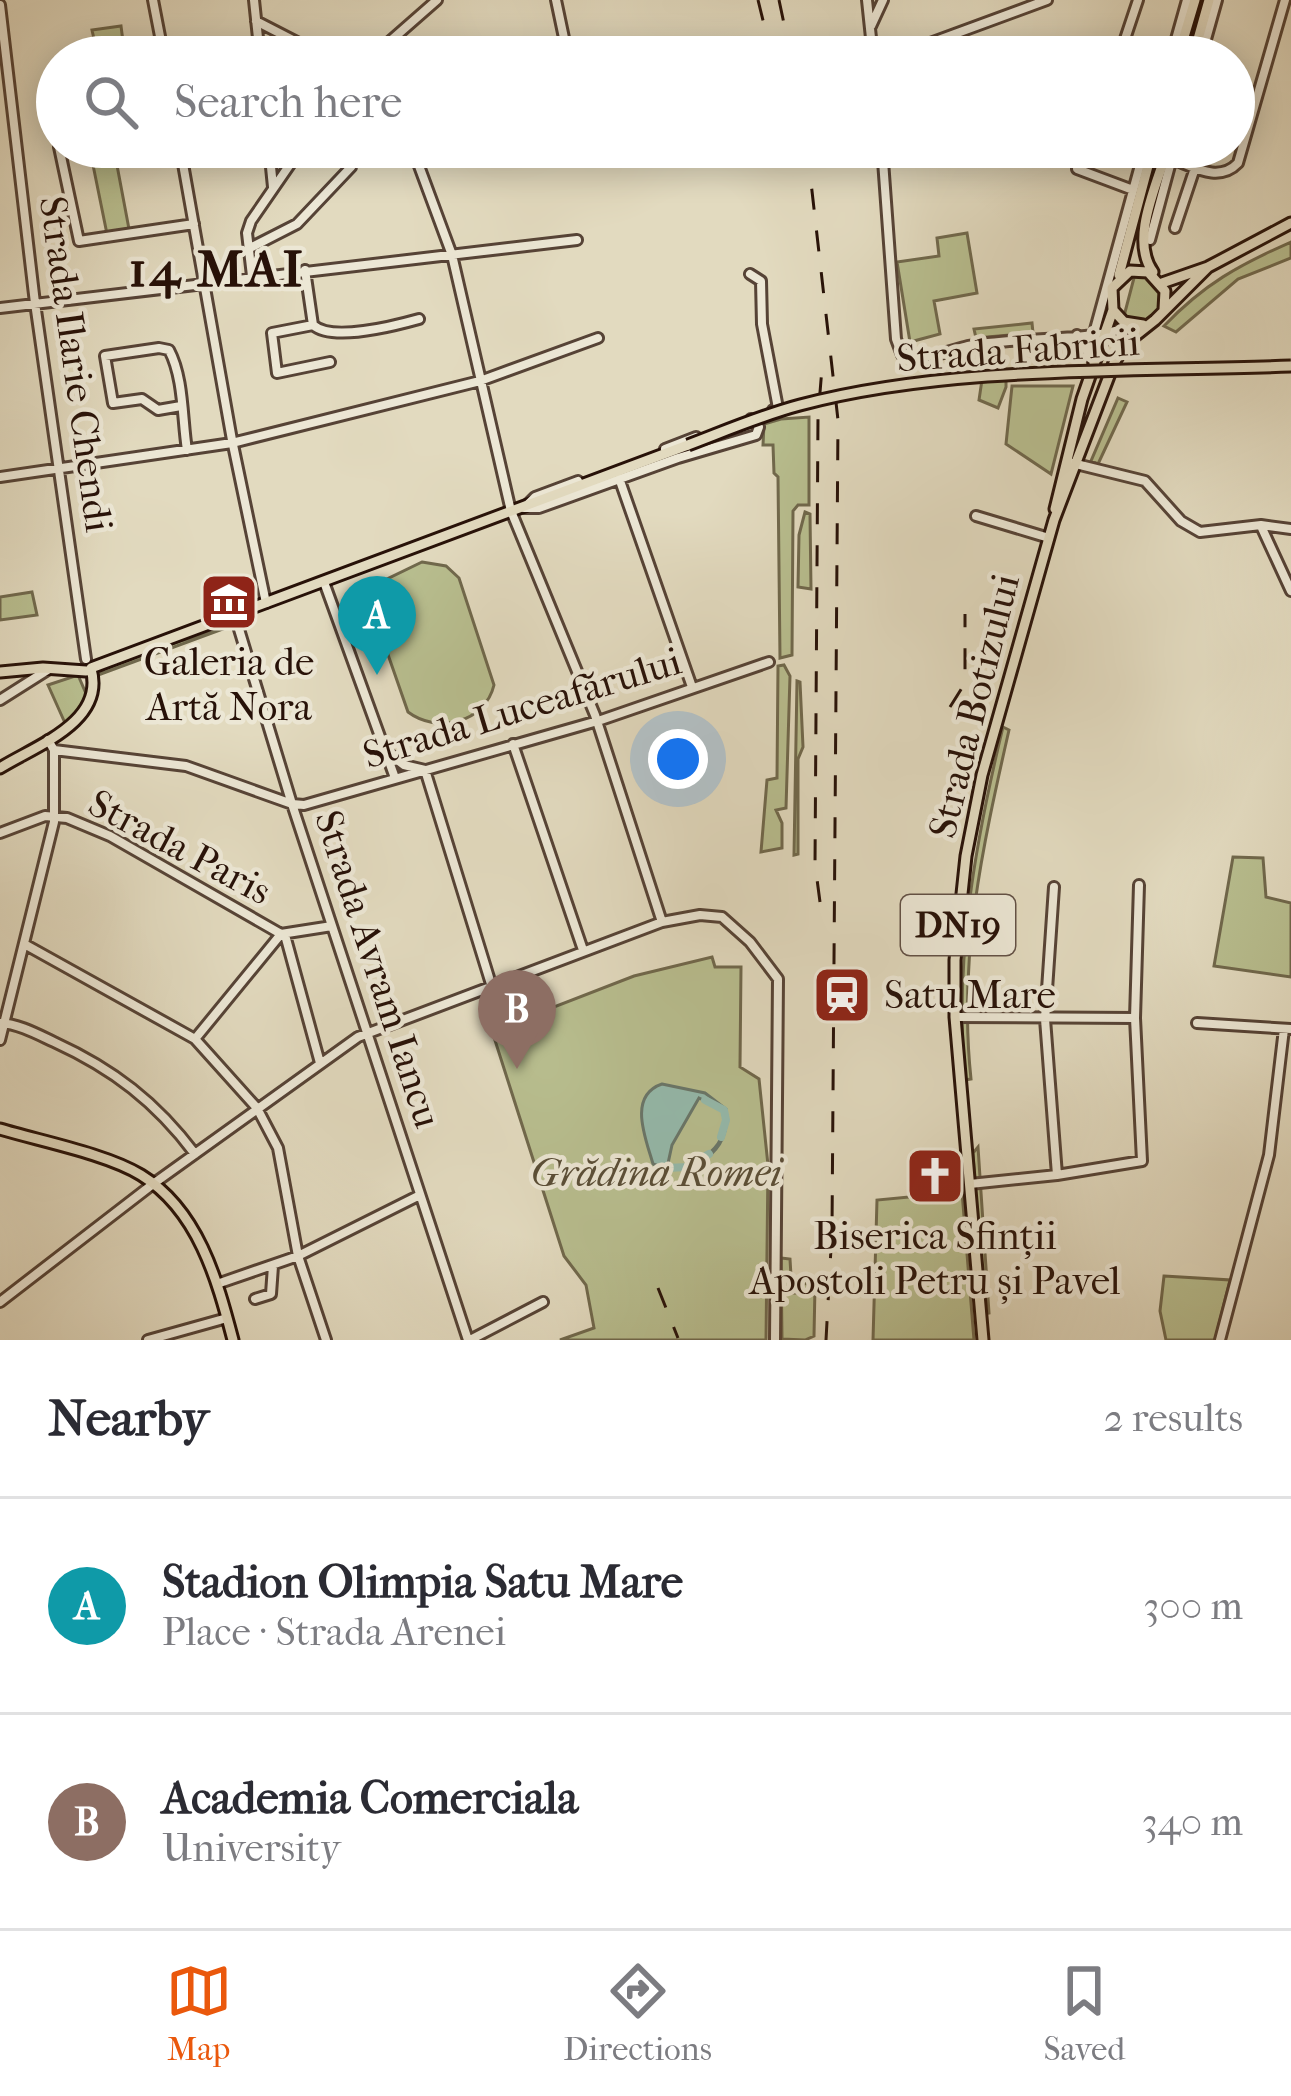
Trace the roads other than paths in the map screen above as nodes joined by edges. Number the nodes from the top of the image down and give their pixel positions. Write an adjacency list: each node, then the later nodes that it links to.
1 (153, 0): 15 (street)
2 (254, 0): 13 (street)
3 (436, 0): 18 (street)
4 (556, 0): 19 (street)
5 (867, 0): 14 (street)
6 (883, 0): 14 (street)
7 (1047, 0): 21 (street)
8 (1138, 0): 22 (street)
9 (1191, 0): 23 (main road)
10 (1213, 0): 24 (main road)
11 (1285, 0): 25 (street)
12 (0, 5): 55 (street, Strada Ilarie Chendi)
13 (256, 21): 16 (street); 17 (street)
14 (870, 27): 20 (street)
15 (160, 36)
16 (258, 36)
17 (285, 36)
18 (397, 36)
19 (564, 36)
20 (871, 36)
21 (949, 36)
22 (1126, 36)
23 (1181, 36)
24 (1203, 36)
25 (1255, 105)
26 (63, 168): 42 (street)
27 (184, 168): 42 (street)
28 (271, 168): 39 (street)
29 (288, 168): 39 (street)
30 (350, 168): 46 (street)
31 (421, 168): 47 (street)
32 (884, 168): 64 (street, Strada Fabricii)
33 (1078, 168): 40 (street)
34 (1143, 168): 40 (main road, Strada Botizului / DN19)
35 (1166, 168): 53 (main road)
36 (1168, 168): 44 (street)
37 (1195, 168): 38 (street); 43 (street)
38 (1232, 168)
39 (273, 189): 46 (street)
40 (1136, 191): 52 (main road, Strada Botizului / DN19); 63 (street)
41 (1291, 223): 48 (main road)
42 (194, 224): 54 (street)
43 (1175, 228)
44 (1150, 240)
45 (578, 241): 47 (street)
46 (248, 249): 51 (street)
47 (452, 255): 49 (street); 69 (street)
48 (1208, 266): 53 (main road); 58 (main road, Strada Botizului)
49 (305, 270): 51 (street); 61 (street)
50 (750, 274): 71 (street)
51 (252, 276): 54 (street)
52 (1119, 278): 53 (main road); 57 (main road, Strada Botizului / DN19)
53 (1159, 280): 58 (main road)
54 (205, 284): 55 (street); 72 (street)
55 (35, 303): 56 (street); 75 (street, Strada Ilarie Chendi)
56 (0, 308)
57 (1113, 310): 62 (main road); 63 (main road, Strada Botizului / DN19)
58 (1161, 314): 60 (main road, Strada Botizului / DN19)
59 (419, 319): 61 (street)
60 (1148, 324): 62 (main road); 74 (main road, Strada Botizului / DN19)
61 (313, 325): 66 (street)
62 (1132, 325): 63 (street, Strada Fabricii)
63 (1099, 333): 64 (street, Strada Fabricii); 67 (main road, Strada Botizului / DN19)
64 (1076, 334): 67 (street, Strada Fabricii)
65 (598, 338): 69 (street)
66 (330, 362)
67 (1094, 362): 74 (main road, Strada Botizului / DN19)
68 (1291, 366): 78 (main road, Strada Fabricii, bridge)
69 (480, 381): 72 (street); 79 (street)
70 (181, 406): 70 (street); 73 (street)
71 (749, 418): 77 (street, Strada Fabricii); 78 (street, Strada Fabricii)
72 (232, 443): 73 (street); 86 (street)
73 (187, 450): 75 (street)
74 (1070, 462): 81 (street); 83 (main road, Strada Botizului / DN19)
75 (61, 466): 76 (street); 89 (street, Strada Ilarie Chendi)
76 (0, 477)
77 (619, 478): 78 (street, Strada Fabricii); 92 (street)
78 (524, 508): 79 (main road, Strada Fabricii)
79 (511, 511): 84 (main road, Strada Fabricii); 94 (street)
80 (976, 516): 83 (street)
81 (1261, 525): 82 (street); 85 (street)
82 (1291, 529)
83 (1049, 538): 112 (main road, Strada Botizului / DN19)
84 (323, 582): 86 (main road, Strada Fabricii); 97 (street)
85 (1291, 591)
86 (266, 604): 87 (main road, Strada Fabricii)
87 (235, 616): 89 (main road, Strada Fabricii); 101 (street, Strada Avram Iancu)
88 (769, 662): 92 (street, Strada Luceafărului)
89 (88, 666): 90 (main road, Strada Fabricii); 96 (main road)
90 (50, 668): 91 (main road, Strada Fabricii); 93 (street)
91 (0, 672)
92 (692, 687): 94 (street, Strada Luceafărului)
93 (0, 700)
94 (596, 721): 95 (street, Strada Luceafărului); 106 (street)
95 (513, 744): 99 (street, Strada Luceafărului); 110 (street)
96 (51, 745): 98 (main road); 101 (street); 102 (street)
97 (387, 752): 99 (street); 100 (street)
98 (0, 768)
99 (425, 770): 100 (street, Strada Luceafărului); 111 (street)
100 (395, 779): 101 (street, Strada Luceafărului)
101 (292, 804): 107 (street, Strada Avram Iancu)
102 (54, 817): 103 (street, Strada Paris); 108 (street, Strada Paris); 109 (street)
103 (0, 833)
104 (1139, 885): 113 (street)
105 (1054, 887): 114 (street)
106 (662, 922): 110 (street); 140 (street)
107 (332, 926): 108 (street, Strada Paris); 118 (street, Strada Avram Iancu)
108 (283, 935): 120 (street); 121 (street)
109 (26, 945): 115 (street); 120 (street)
110 (583, 950): 111 (street)
111 (491, 984): 118 (street)
112 (955, 1017): 114 (street); 127 (main road, Strada Botizului / DN19)
113 (1135, 1018): 114 (street); 125 (street)
114 (1045, 1019): 125 (street)
115 (3, 1023): 119 (street); 124 (street)
116 (1198, 1023): 117 (street)
117 (1288, 1029): 142 (street)
118 (368, 1032): 121 (street); 128 (street, Strada Avram Iancu)
119 (0, 1040)
120 (196, 1040): 122 (street)
121 (320, 1063): 122 (street)
122 (257, 1108): 124 (street); 129 (street)
123 (0, 1129): 126 (main road)
124 (195, 1154): 126 (street)
125 (1057, 1175): 127 (street)
126 (153, 1184): 131 (main road); 133 (street)
127 (970, 1184): 141 (main road, Strada Botizului / DN19)
128 (420, 1196): 129 (street); 139 (street, Strada Avram Iancu)
129 (298, 1256): 130 (street); 138 (street)
130 (273, 1266): 131 (street); 132 (street)
131 (217, 1284): 135 (main road)
132 (255, 1300)
133 (0, 1302)
134 (543, 1303): 139 (street)
135 (227, 1318): 136 (street); 137 (main road)
136 (148, 1340)
137 (230, 1340)
138 (326, 1340)
139 (469, 1340)
140 (775, 1340)
141 (983, 1340)
142 (1220, 1340)

